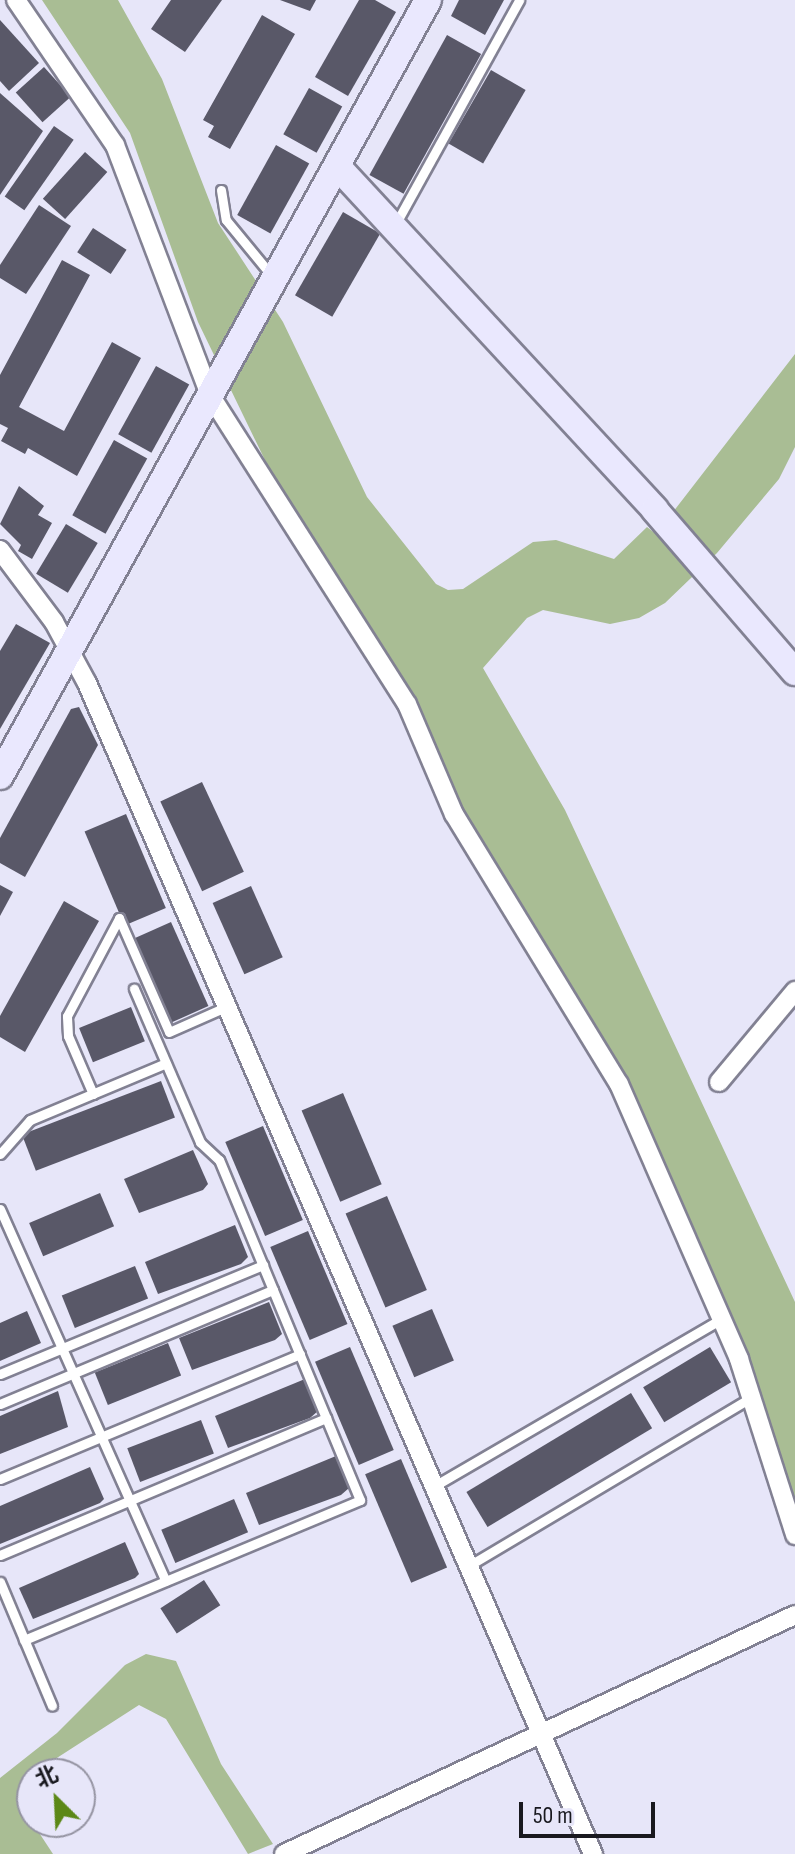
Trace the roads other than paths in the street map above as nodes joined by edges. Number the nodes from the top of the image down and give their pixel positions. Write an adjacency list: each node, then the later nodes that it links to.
1 (16, 0): 8 (street)
2 (428, 0): 4 (street)
3 (519, 0): 6 (lane)
4 (337, 166): 6 (street); 7 (street)
5 (221, 190): 7 (lane)
6 (394, 228): 11 (street)
7 (272, 284): 8 (street)
8 (215, 386): 10 (street); 23 (street)
9 (0, 550): 10 (street)
10 (70, 649): 12 (street); 15 (street)
11 (795, 672)
12 (0, 776)
13 (134, 989): 16 (lane)
14 (795, 991): 17 (street)
15 (231, 1005): 18 (lane); 33 (street)
16 (166, 1063): 18 (lane); 21 (lane)
17 (719, 1082)
18 (93, 1094): 19 (lane)
19 (0, 1154)
20 (0, 1209): 24 (lane)
21 (263, 1265): 22 (lane); 24 (lane)
22 (273, 1290): 25 (lane); 26 (lane)
23 (723, 1318): 28 (street); 33 (lane)
24 (64, 1347): 26 (lane); 27 (lane)
25 (300, 1354): 30 (lane); 31 (lane)
26 (75, 1373): 29 (lane); 31 (lane)
27 (0, 1374)
28 (752, 1397): 35 (street); 37 (lane)
29 (0, 1404)
30 (326, 1418): 34 (lane); 38 (lane)
31 (103, 1436): 32 (lane); 34 (lane)
32 (0, 1479)
33 (436, 1485): 37 (street)
34 (131, 1500): 36 (lane); 38 (lane)
35 (795, 1535)
36 (0, 1555)
37 (470, 1565): 43 (street)
38 (166, 1581): 41 (lane)
39 (0, 1582): 41 (lane)
40 (795, 1615): 43 (street)
41 (24, 1640): 42 (lane)
42 (52, 1706)
43 (541, 1732): 44 (street); 45 (street)
44 (288, 1853)
45 (593, 1854)

